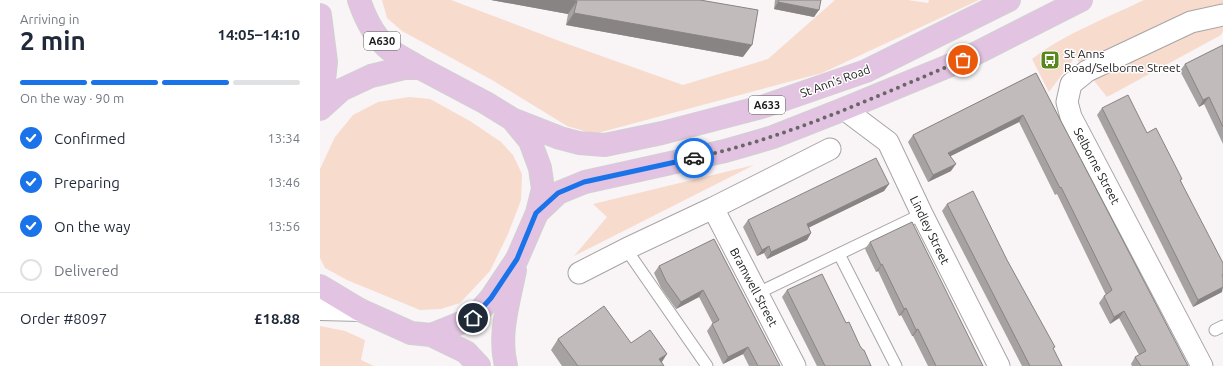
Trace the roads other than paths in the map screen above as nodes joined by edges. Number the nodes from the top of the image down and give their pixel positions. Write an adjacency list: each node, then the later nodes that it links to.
1 (359, 0): 6 (main road, A630)
2 (1008, 0): 9 (main road, St Ann's Road / A633)
3 (1081, 0): 8 (main road, A633)
4 (320, 15): 7 (main road, A630)
5 (1223, 15): 29 (street, Selborne Street)
6 (420, 68): 7 (main road, A630); 9 (main road, A630)
7 (321, 109)
8 (844, 110): 12 (main road, A633); 13 (street, Lindley Street)
9 (512, 120): 12 (main road, A630)
10 (830, 149): 11 (street)
11 (713, 208): 14 (street); 19 (street, Bramwell Street)
12 (536, 213): 16 (main road, A630)
13 (922, 214): 15 (lane); 28 (street, Lindley Street)
14 (626, 249): 17 (street); 25 (lane)
15 (839, 254): 19 (lane); 27 (lane)
16 (517, 259): 22 (main road, A630); 24 (main road, A630)
17 (579, 273)
18 (320, 286): 21 (main road, A630)
19 (758, 293): 26 (street, Bramwell Street)
20 (320, 309): 21 (street)
21 (360, 310): 22 (main road, A630)
22 (430, 335): 23 (main road, A630)
23 (479, 366)
24 (506, 366)
25 (707, 366)
26 (795, 366)
27 (896, 366)
28 (999, 366)
29 (1202, 366)

